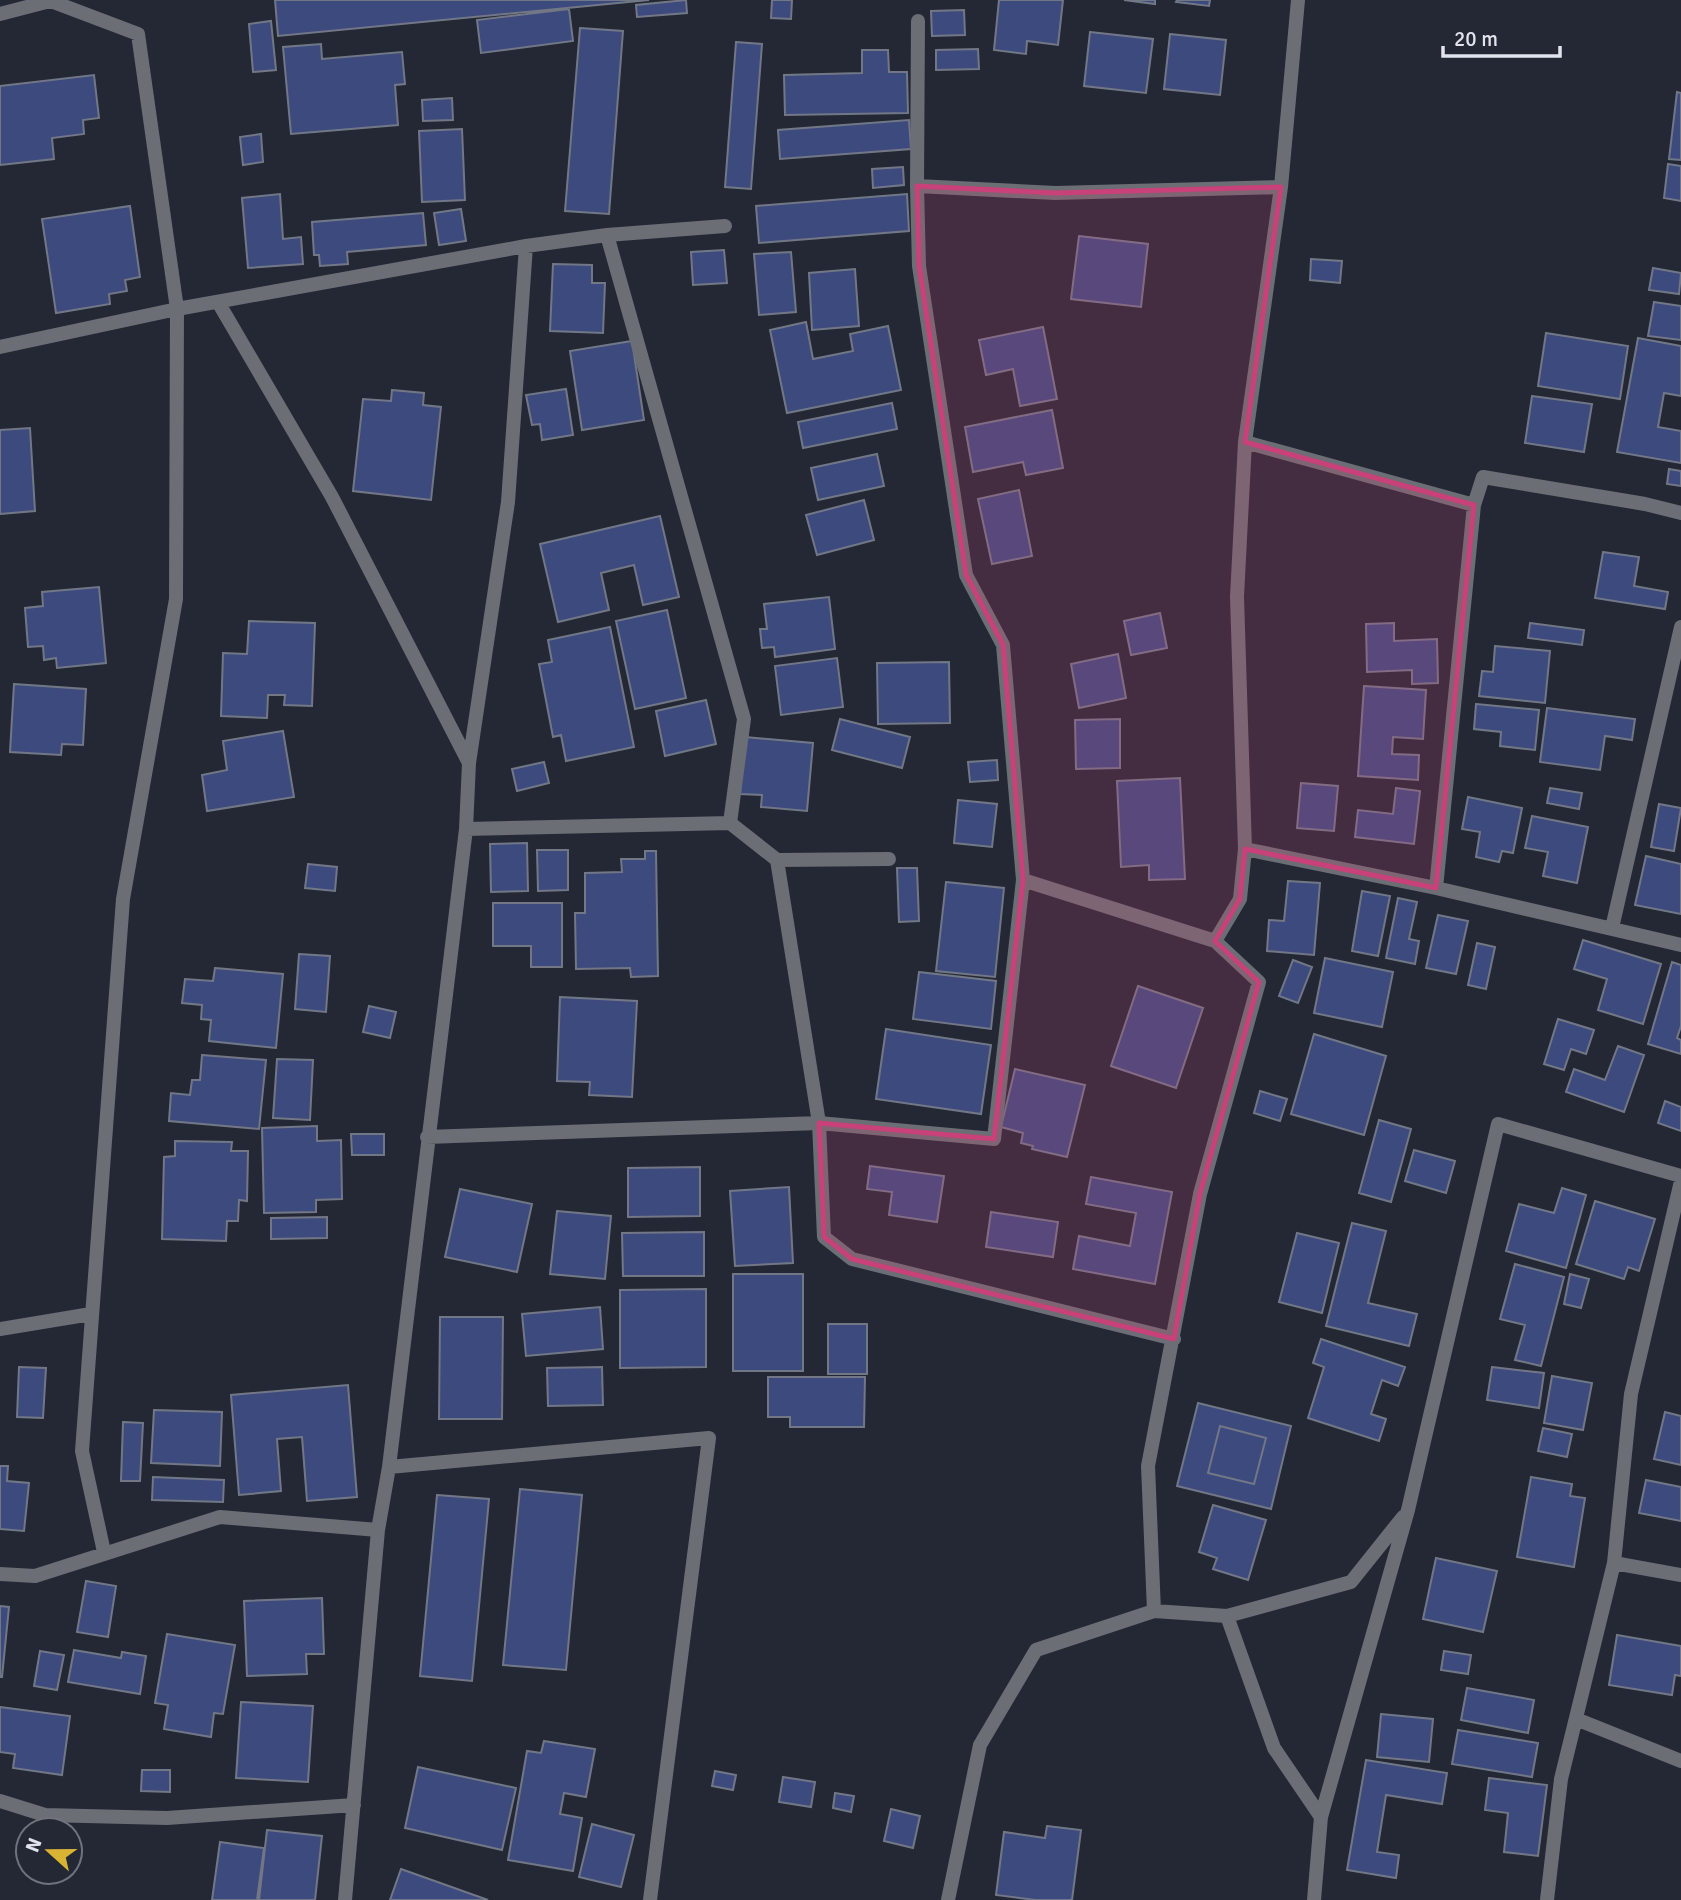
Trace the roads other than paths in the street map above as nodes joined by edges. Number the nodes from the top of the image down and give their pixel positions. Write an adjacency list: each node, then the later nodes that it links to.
1 (50, 0): 3 (street); 11 (street)
2 (1298, 0): 6 (street)
3 (0, 14)
4 (918, 21): 5 (street)
5 (917, 186): 6 (street); 23 (street)
6 (1281, 187): 13 (street)
7 (725, 226): 8 (street)
8 (607, 234): 9 (street); 18 (street)
9 (526, 246): 10 (street); 17 (street)
10 (218, 302): 11 (street); 17 (street)
11 (177, 309): 12 (street); 31 (street)
12 (0, 347)
13 (1245, 442): 14 (street); 20 (street)
14 (1474, 505): 15 (street); 24 (street)
15 (1681, 513)
16 (1681, 627): 25 (street)
17 (469, 763): 19 (street)
18 (730, 823): 19 (street); 22 (street)
19 (466, 829): 29 (street)
20 (1245, 849): 24 (street); 26 (street)
21 (889, 859): 22 (street)
22 (777, 860): 28 (street)
23 (1023, 880): 26 (street); 28 (street)
24 (1436, 888): 25 (street)
25 (1612, 928): 27 (street)
26 (1215, 941): 33 (street)
27 (1681, 945)
28 (818, 1123): 29 (street); 33 (street)
29 (427, 1137): 34 (street)
30 (1681, 1179): 35 (street); 38 (street)
31 (91, 1314): 32 (street); 37 (street)
32 (0, 1329)
33 (1174, 1339): 41 (street)
34 (389, 1467): 36 (street); 49 (street)
35 (1408, 1510): 42 (street); 47 (street)
36 (378, 1530): 37 (street); 46 (street)
37 (104, 1552): 39 (street)
38 (1614, 1563): 40 (street); 43 (street)
39 (0, 1574)
40 (1681, 1575)
41 (1154, 1611): 42 (street); 50 (street)
42 (1227, 1616): 47 (street)
43 (1576, 1720): 44 (street); 52 (street)
44 (1681, 1761)
45 (0, 1801): 46 (street)
46 (354, 1805): 48 (street)
47 (1321, 1816): 51 (street)
48 (345, 1900)
49 (650, 1900)
50 (948, 1900)
51 (1314, 1900)
52 (1547, 1900)

